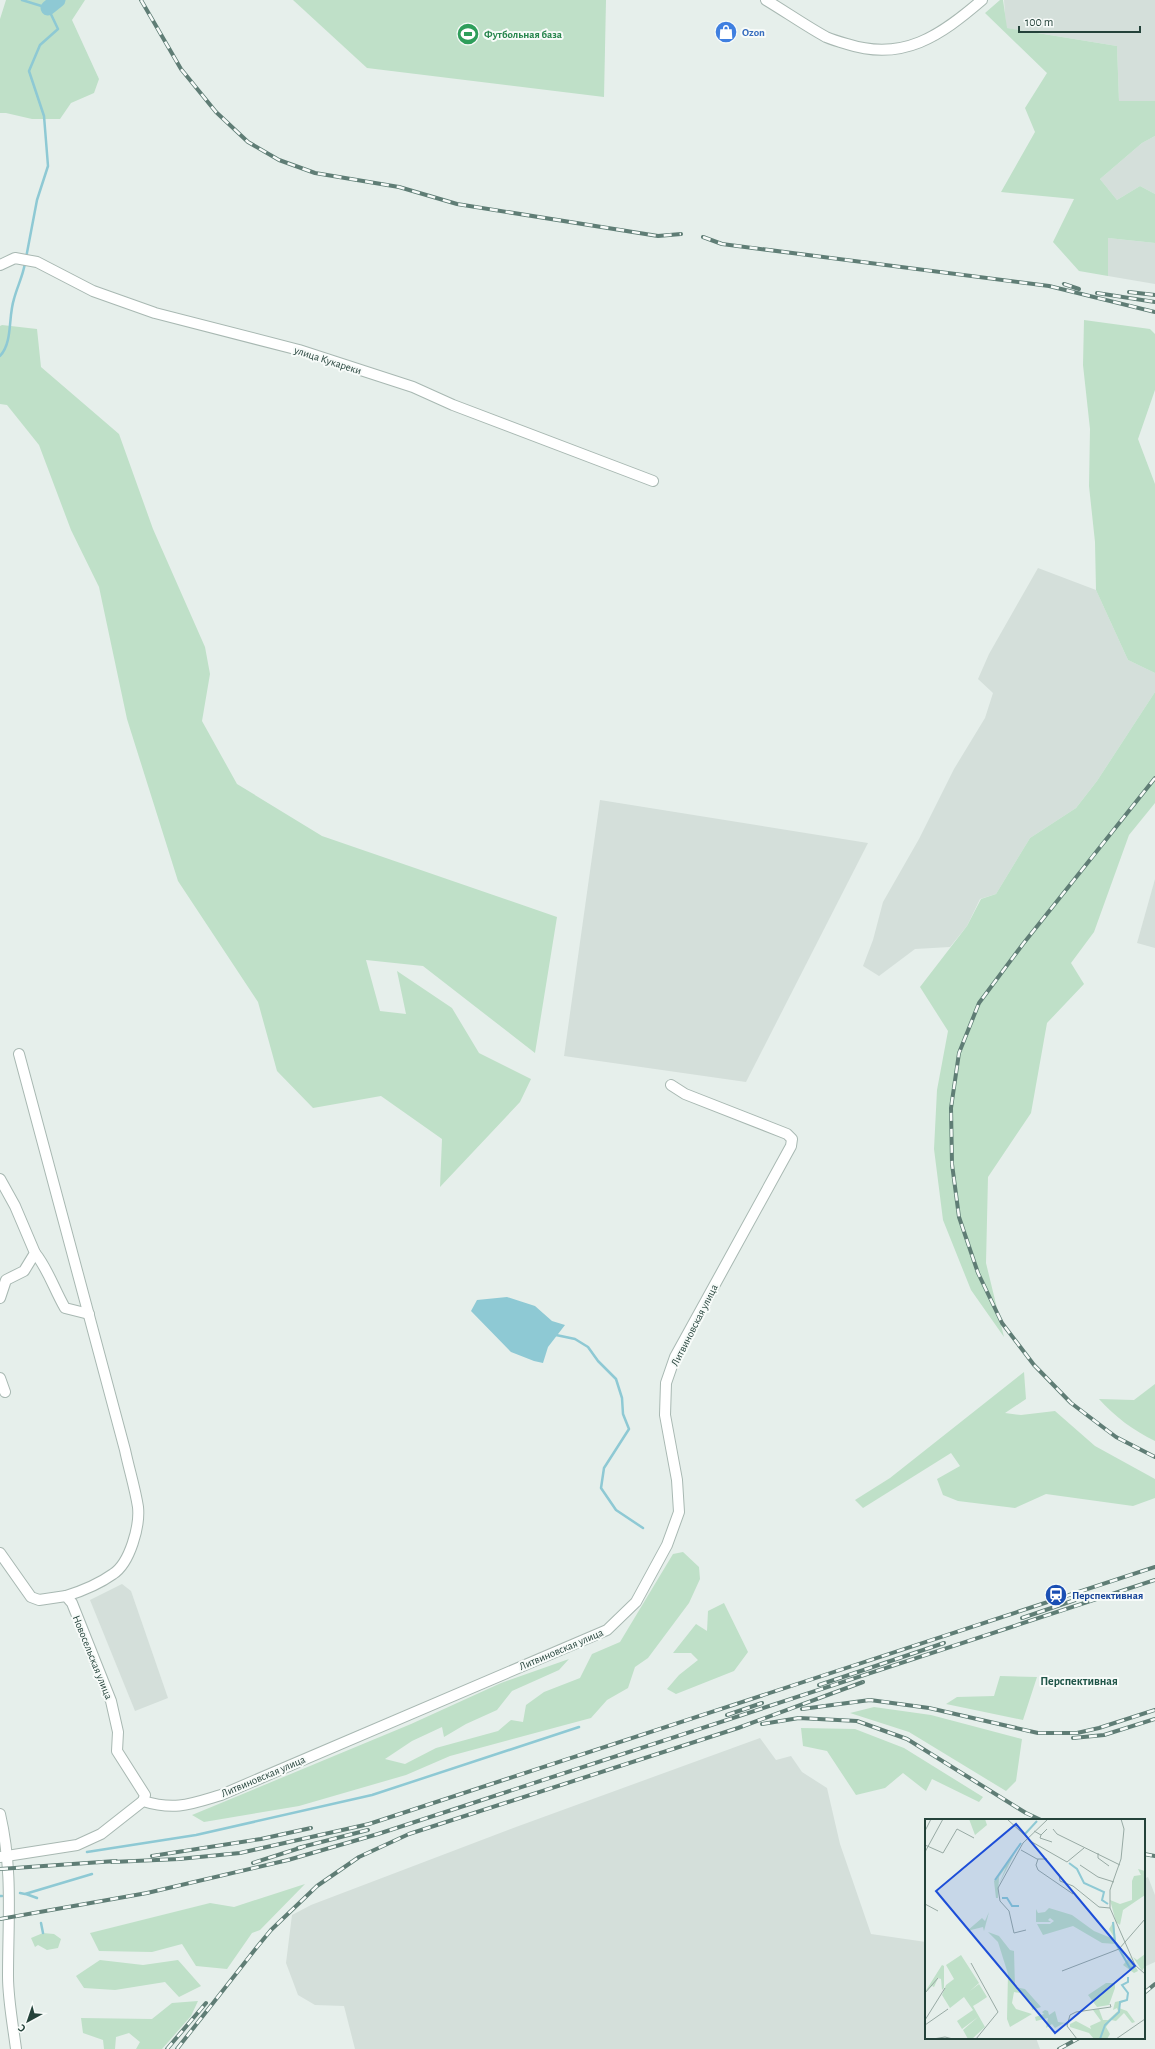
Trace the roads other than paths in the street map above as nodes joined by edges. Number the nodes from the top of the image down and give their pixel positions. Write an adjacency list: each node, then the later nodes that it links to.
1 (766, 0): 2 (street)
2 (982, 0)
3 (0, 265): 4 (street, улица Кукареки)
4 (653, 481)
5 (20, 1054): 10 (street)
6 (671, 1085): 15 (street, Литвиновская улица)
7 (0, 1179): 8 (street)
8 (35, 1253): 9 (street); 10 (street)
9 (0, 1298)
10 (89, 1314): 14 (street)
11 (0, 1378): 12 (street)
12 (5, 1392)
13 (0, 1553): 14 (street)
14 (66, 1596): 15 (street, Новосельская улица)
15 (143, 1801): 17 (street)
16 (0, 1814): 17 (street)
17 (4, 1856): 18 (street)
18 (16, 2049)

